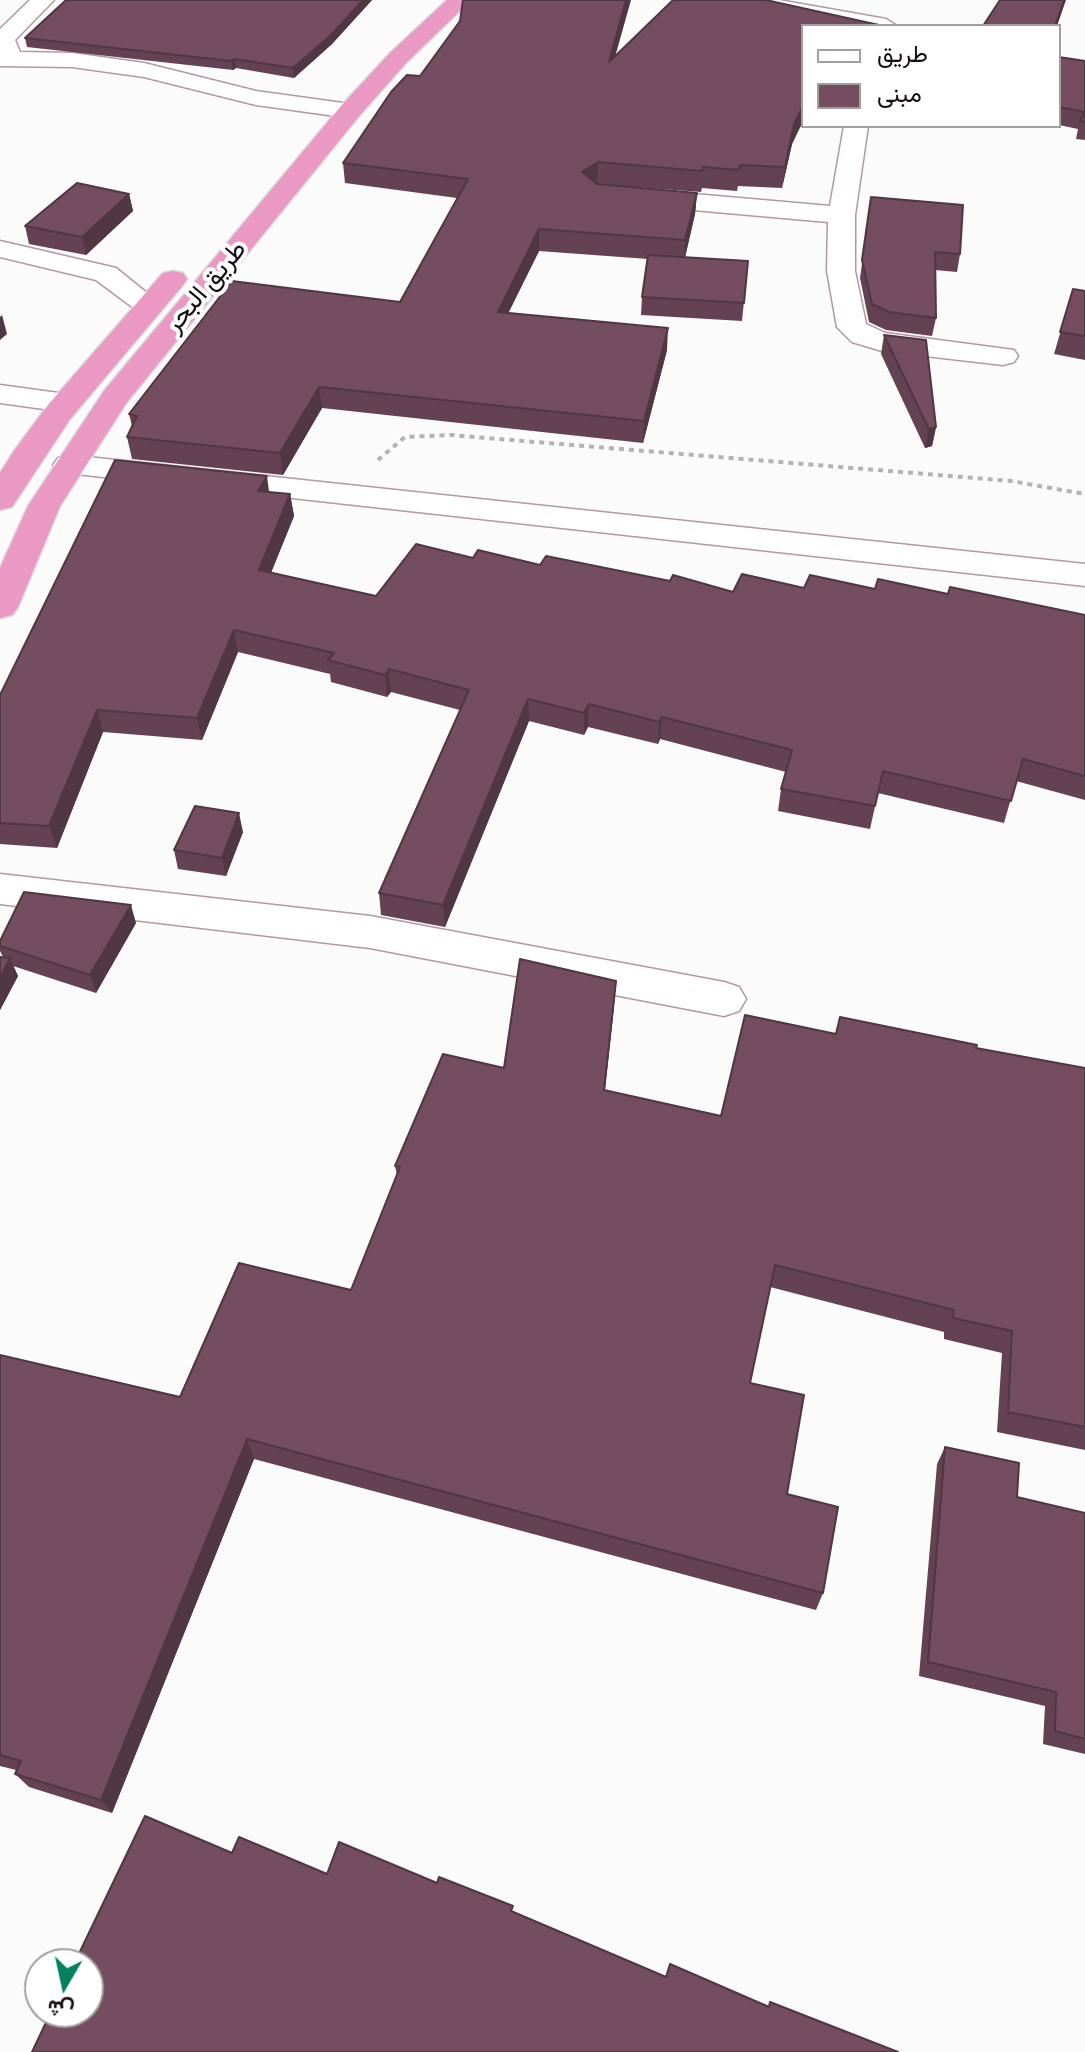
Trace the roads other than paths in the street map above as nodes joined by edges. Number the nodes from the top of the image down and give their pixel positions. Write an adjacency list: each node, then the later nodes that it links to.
1 (43, 0): 6 (street)
2 (428, 0): 7 (highway, طريق البحر)
3 (460, 0): 7 (highway, طريق البحر)
4 (742, 0): 5 (street)
5 (875, 24)
6 (6, 58): 7 (street)
7 (337, 109): 10 (highway, طريق البحر); 18 (highway, طريق البحر)
8 (856, 128): 11 (street)
9 (612, 195): 11 (street)
10 (242, 200)
11 (842, 215): 15 (street)
12 (0, 249): 14 (street)
13 (190, 259): 14 (highway, طريق البحر)
14 (149, 306): 17 (highway, طريق البحر)
15 (1003, 356)
16 (0, 394): 17 (street)
17 (66, 403): 19 (highway, طريق البحر)
18 (69, 465): 20 (street); 21 (highway, طريق البحر)
19 (0, 500)
20 (1085, 575)
21 (0, 607)
22 (0, 889): 23 (street)
23 (724, 999)

